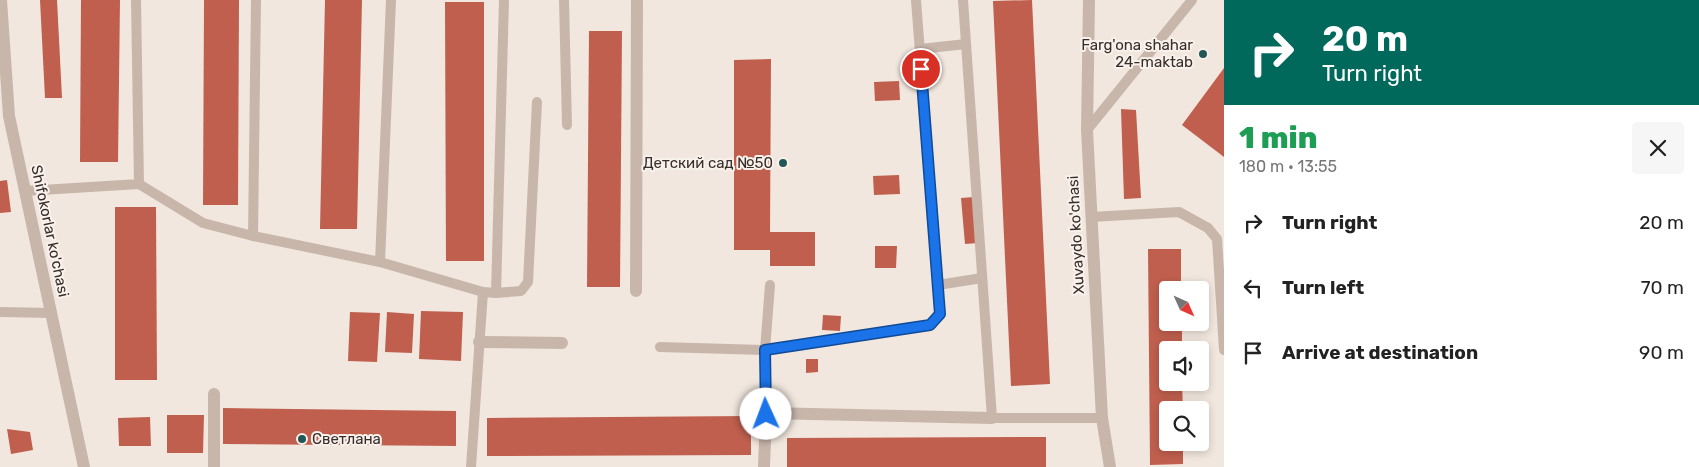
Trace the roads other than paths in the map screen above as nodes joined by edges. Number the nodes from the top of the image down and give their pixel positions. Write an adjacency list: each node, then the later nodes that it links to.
1 (1, 0): 14 (street, Shifokorlar ko'chasi)
2 (136, 0): 18 (lane)
3 (256, 0): 21 (lane)
4 (391, 0): 22 (lane)
5 (504, 0): 29 (lane)
6 (564, 0): 16 (lane)
7 (637, 0): 27 (street)
8 (916, 0): 13 (lane)
9 (963, 0): 12 (lane)
10 (1089, 0): 17 (street, Xuvaydo ko'chasi)
11 (1192, 0): 17 (lane)
12 (966, 44): 13 (lane); 24 (lane)
13 (920, 49): 26 (lane)
14 (3, 69): 19 (street, Shifokorlar ko'chasi)
15 (537, 102): 29 (lane)
16 (566, 125)
17 (1087, 130): 20 (street, Xuvaydo ko'chasi)
18 (139, 184): 19 (lane); 21 (lane)
19 (25, 191): 31 (street, Shifokorlar ko'chasi)
20 (1091, 217): 23 (lane); 40 (street, Xuvaydo ko'chasi)
21 (253, 236): 22 (lane)
22 (380, 262): 28 (lane)
23 (1222, 270): 36 (lane)
24 (982, 278): 26 (lane); 39 (lane)
25 (770, 285): 35 (lane)
26 (938, 285): 35 (lane)
27 (636, 291)
28 (483, 292): 29 (lane); 32 (lane)
29 (496, 293)
30 (0, 312): 31 (lane)
31 (51, 313): 41 (street, Shifokorlar ko'chasi)
32 (480, 342): 33 (street); 43 (lane)
33 (562, 343)
34 (660, 347): 35 (lane)
35 (765, 350): 38 (lane)
36 (1224, 350)
37 (214, 394): 42 (street)
38 (766, 414): 39 (street); 44 (street)
39 (992, 418): 40 (lane)
40 (1102, 418): 45 (street, Xuvaydo ko'chasi)
41 (84, 467)
42 (214, 467)
43 (471, 467)
44 (764, 467)
45 (1110, 467)

